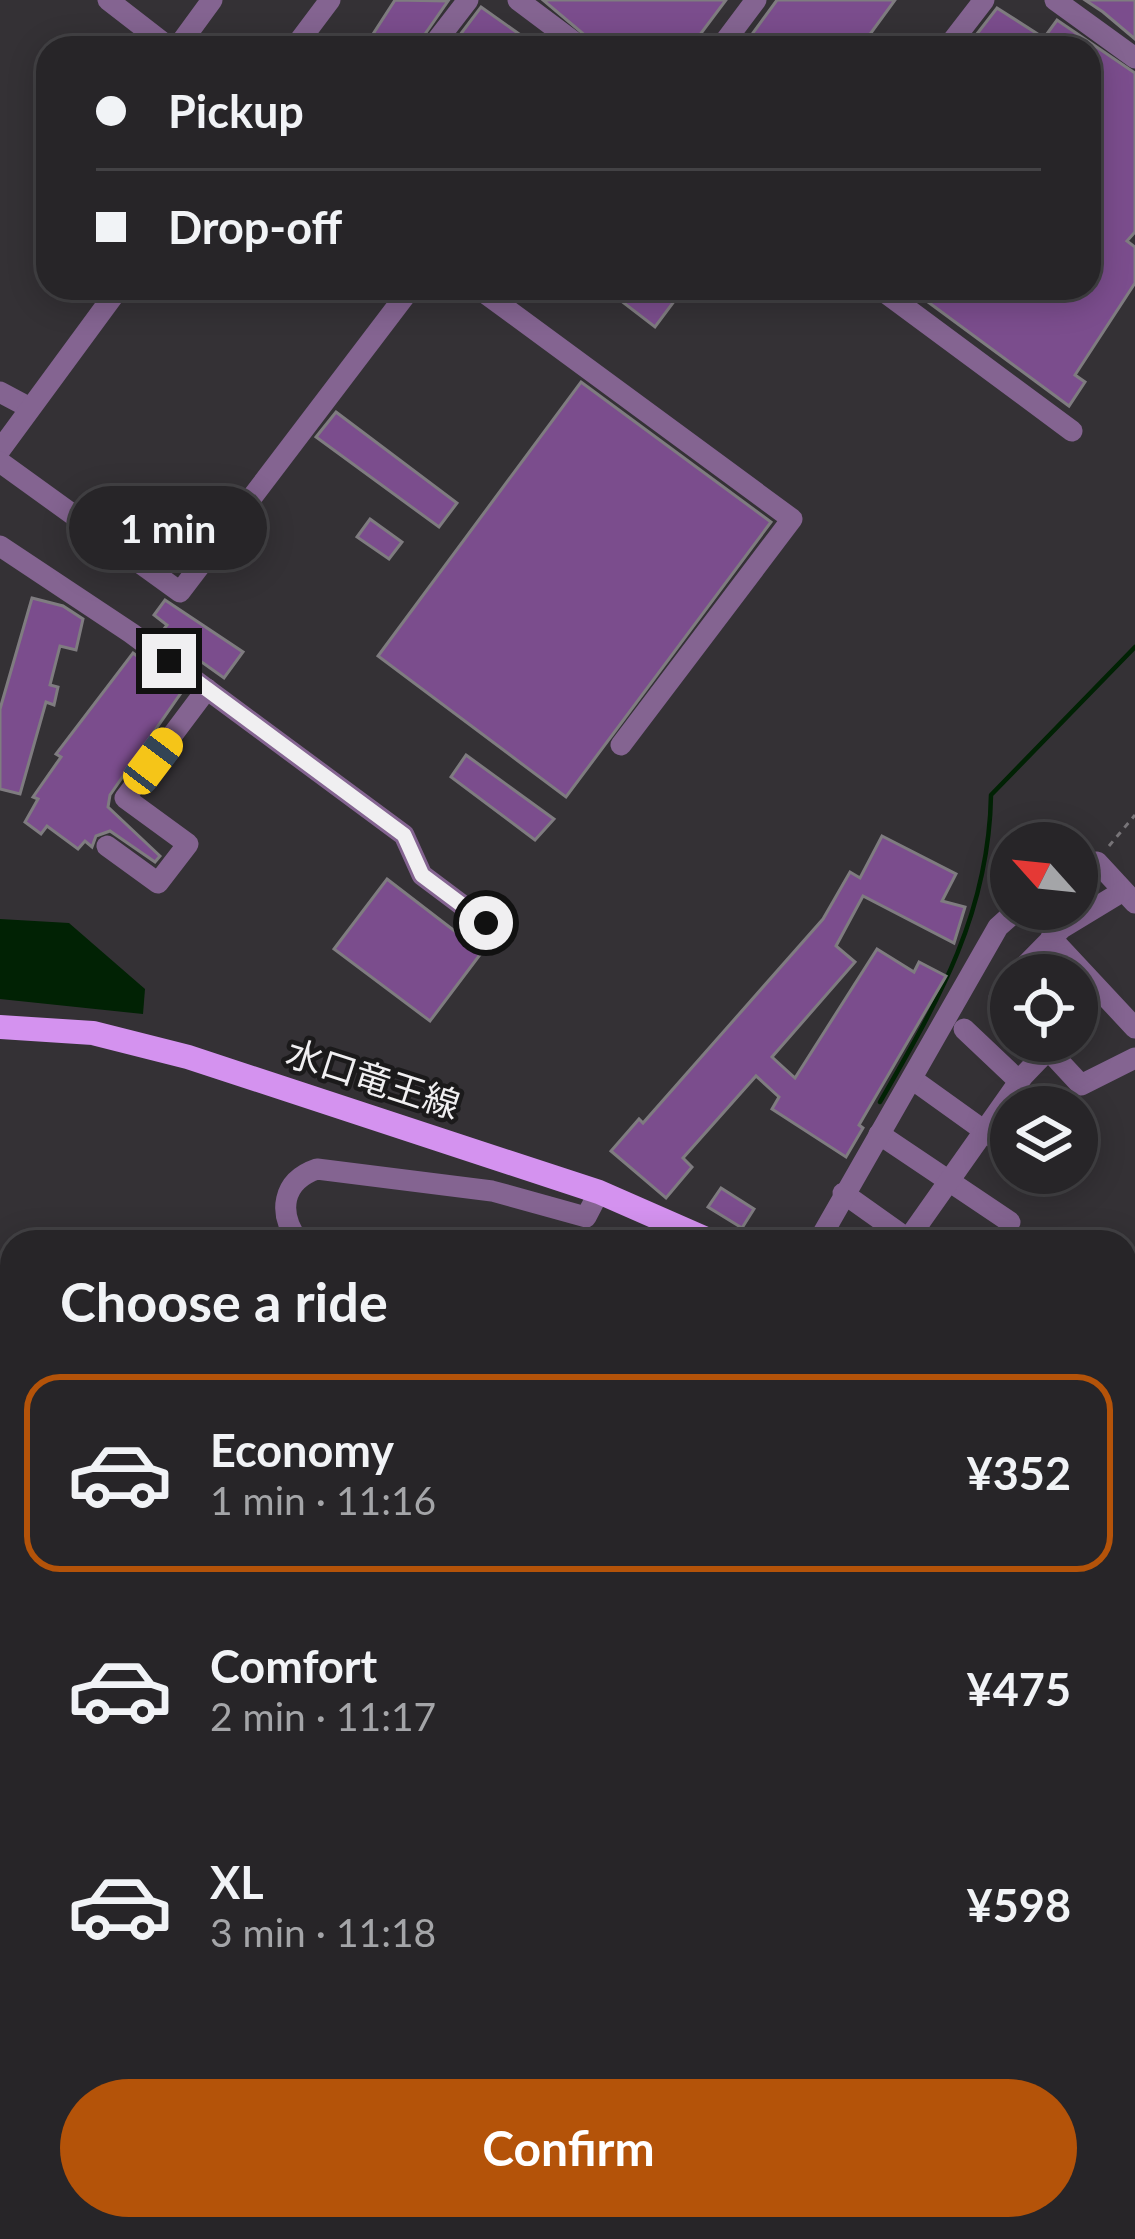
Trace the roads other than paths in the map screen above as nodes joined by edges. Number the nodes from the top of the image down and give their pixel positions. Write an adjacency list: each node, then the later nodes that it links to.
1 (212, 0): 10 (street)
2 (330, 0): 11 (street)
3 (468, 0): 12 (street)
4 (518, 0): 13 (street)
5 (756, 0): 14 (street)
6 (983, 0): 15 (street)
7 (1055, 0): 16 (street)
8 (118, 3): 9 (street)
9 (159, 36)
10 (184, 36)
11 (303, 36)
12 (440, 36)
13 (566, 36)
14 (728, 36)
15 (956, 36)
16 (1135, 58)
17 (110, 300): 22 (street)
18 (401, 300): 25 (street)
19 (494, 300): 28 (street)
20 (895, 300): 23 (street)
21 (0, 392): 22 (street)
22 (30, 407): 24 (street)
23 (1072, 431)
24 (0, 450)
25 (0, 461)
26 (0, 546): 27 (street)
27 (207, 689): 29 (street); 32 (street)
28 (621, 745)
29 (107, 847)
30 (1098, 875): 31 (street)
31 (1129, 897): 34 (street)
32 (486, 923)
33 (996, 930): 42 (street)
34 (1051, 938): 35 (street); 37 (street)
35 (1036, 954)
36 (0, 1027): 48 (main road, 水口竜王線)
37 (1135, 1028)
38 (964, 1029): 43 (street)
39 (1135, 1058): 41 (street)
40 (1033, 1062): 43 (street)
41 (1060, 1062)
42 (912, 1079): 44 (street); 45 (street)
43 (1019, 1082): 44 (street)
44 (985, 1131): 46 (street); 47 (street)
45 (878, 1134): 47 (street); 49 (street)
46 (990, 1135)
47 (949, 1182): 50 (street); 55 (street)
48 (599, 1192): 51 (street); 52 (main road, 水口竜王線)
49 (843, 1193): 53 (street); 54 (street)
50 (1010, 1222)
51 (293, 1230)
52 (685, 1230)
53 (824, 1230)
54 (894, 1230)
55 (916, 1230)

